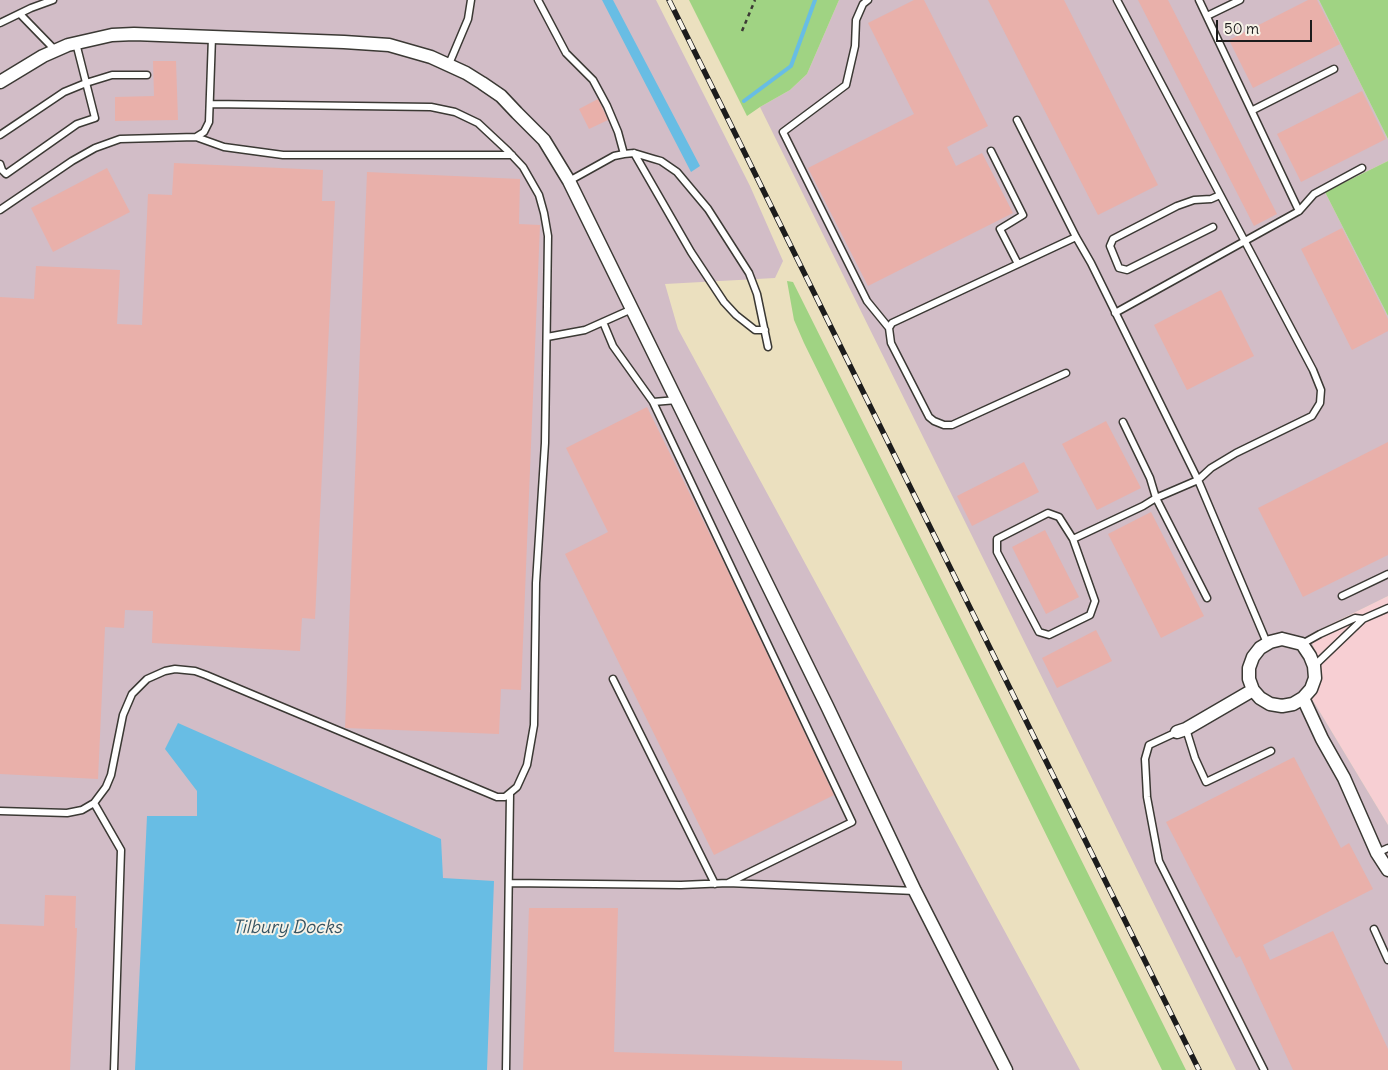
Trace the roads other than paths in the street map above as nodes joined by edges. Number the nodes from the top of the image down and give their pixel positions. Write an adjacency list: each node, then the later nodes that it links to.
1 (53, 0): 8 (lane)
2 (471, 0): 14 (lane)
3 (538, 0): 26 (lane)
4 (868, 0): 41 (lane)
5 (1117, 0): 31 (lane)
6 (1199, 0): 9 (lane)
7 (1240, 0): 9 (lane)
8 (20, 14): 10 (lane); 13 (lane)
9 (1207, 16): 20 (lane)
10 (0, 23)
11 (212, 37): 12 (street); 14 (street); 19 (lane)
12 (76, 43): 13 (street); 18 (lane)
13 (55, 50): 17 (street)
14 (448, 64): 30 (street)
15 (1334, 69): 20 (lane)
16 (147, 75): 18 (lane)
17 (0, 82)
18 (86, 82): 22 (lane); 28 (lane)
19 (210, 104): 23 (lane); 27 (lane)
20 (1253, 110): 33 (lane)
21 (1017, 120): 35 (lane)
22 (0, 135)
23 (196, 137): 27 (lane); 32 (lane)
24 (992, 151): 37 (lane)
25 (634, 153): 26 (lane); 42 (lane); 42 (lane)
26 (624, 154): 30 (lane)
27 (512, 155): 43 (lane)
28 (0, 164)
29 (1362, 168): 33 (lane)
30 (569, 181): 38 (street)
31 (1220, 195): 34 (lane); 36 (lane)
32 (0, 210)
33 (1299, 211): 36 (lane)
34 (1213, 227)
35 (1076, 237): 37 (lane); 39 (lane)
36 (1245, 242): 39 (lane); 49 (lane)
37 (1018, 264): 41 (lane)
38 (632, 309): 40 (lane); 46 (street)
39 (1115, 313): 49 (lane)
40 (604, 322): 43 (lane); 47 (lane)
41 (889, 328): 45 (lane)
42 (765, 330): 44 (lane)
43 (546, 337): 65 (lane)
44 (768, 347)
45 (1066, 373)
46 (677, 400): 47 (lane); 73 (street)
47 (653, 402): 71 (lane)
48 (1123, 422): 50 (lane)
49 (1198, 480): 50 (lane); 57 (lane)
50 (1156, 498): 51 (lane); 54 (lane)
51 (1072, 539): 51 (lane)
52 (1388, 574): 53 (lane)
53 (1342, 596)
54 (1207, 598)
55 (1388, 608): 56 (lane)
56 (1363, 619): 58 (lane); 59 (lane)
57 (1267, 643): 58 (street); 61 (street)
58 (1302, 644): 59 (street)
59 (1314, 666): 62 (street)
60 (612, 679): 72 (lane)
61 (1253, 690): 62 (street); 63 (street)
62 (1303, 698): 68 (street)
63 (1182, 730): 64 (lane); 79 (lane)
64 (1271, 751)
65 (510, 794): 66 (lane); 70 (lane)
66 (94, 803): 67 (lane); 76 (lane)
67 (0, 811)
68 (1382, 850): 69 (street)
69 (1388, 870)
70 (509, 883): 72 (lane); 77 (lane)
71 (728, 883): 72 (lane); 73 (lane)
72 (715, 884)
73 (915, 891): 78 (street)
74 (1374, 929): 75 (lane)
75 (1388, 960)
76 (114, 1070)
77 (506, 1070)
78 (1006, 1070)
79 (1264, 1070)

